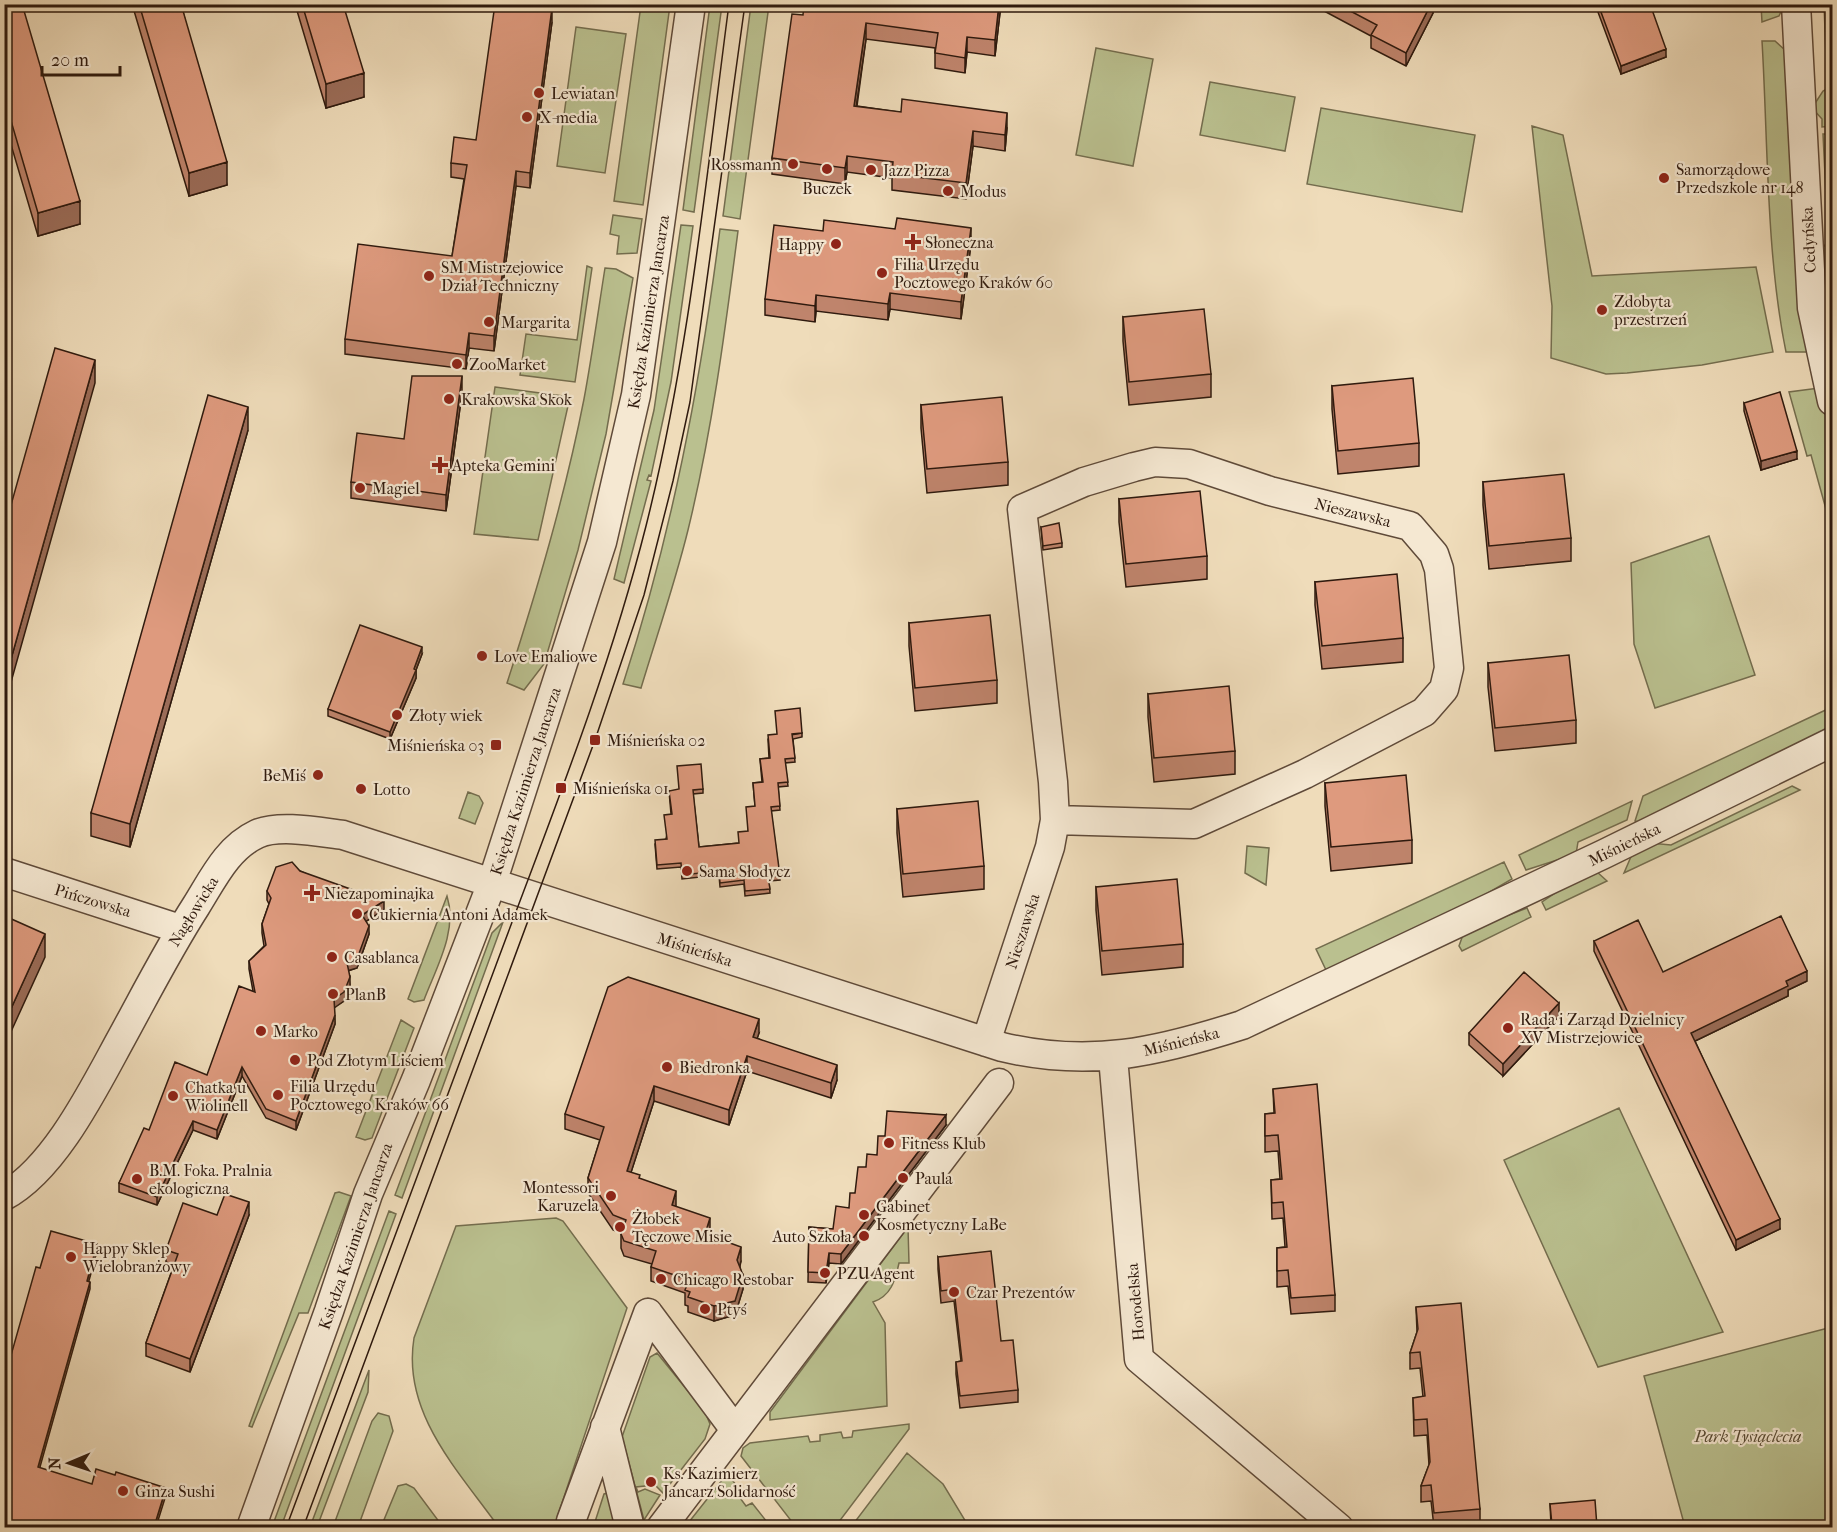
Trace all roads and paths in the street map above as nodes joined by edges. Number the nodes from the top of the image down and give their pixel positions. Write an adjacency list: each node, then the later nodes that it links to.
1 (691, 4): 7 (street, Księdza Kazimierza Jancarza)
2 (1796, 4): 3 (street, Cedyńska)
3 (1833, 401)
4 (1833, 742): 10 (street, Miśnieńska)
5 (1054, 820): 5 (street, Nieszawska); 9 (street, Nieszawska)
6 (4, 872): 8 (street, Pińczowska)
7 (492, 883): 8 (street, Nagłowicka); 9 (street, Miśnieńska); 16 (street, Księdza Kazimierza Jancarza)
8 (180, 929): 12 (street, Nagłowicka)
9 (986, 1042): 10 (street, Miśnieńska)
10 (1113, 1057): 19 (street, Horodelska)
11 (999, 1083): 14 (street)
12 (4, 1196)
13 (605, 1427): 14 (street); 15 (street); 17 (street)
14 (735, 1430): 18 (street)
15 (571, 1521)
16 (251, 1527)
17 (630, 1527)
18 (661, 1527)
19 (1339, 1527)

